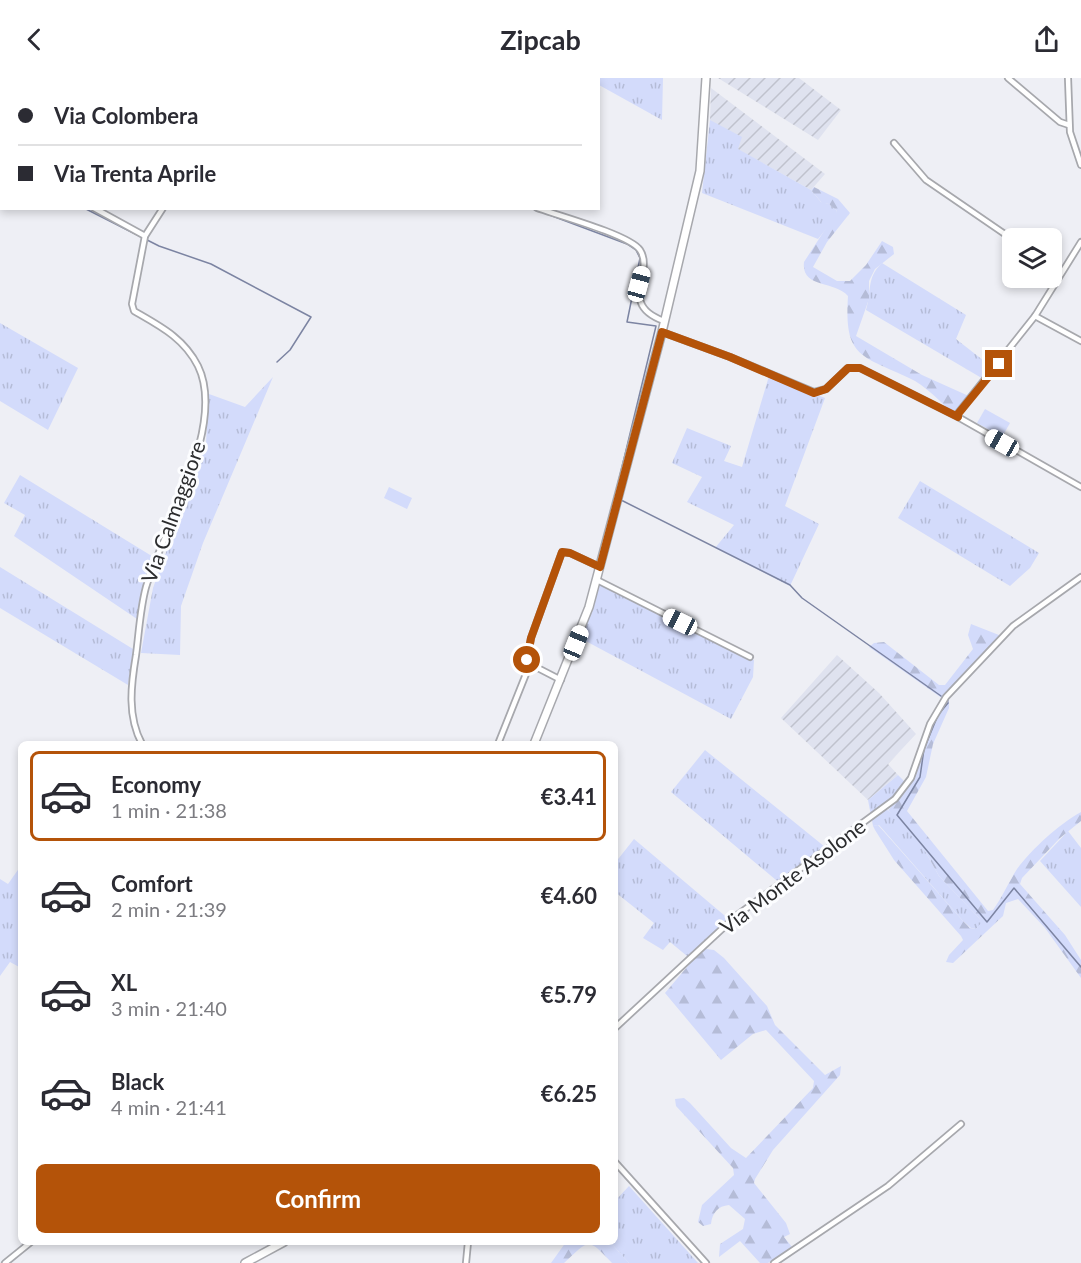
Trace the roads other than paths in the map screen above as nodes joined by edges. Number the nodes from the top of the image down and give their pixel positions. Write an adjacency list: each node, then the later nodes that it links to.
1 (706, 78): 16 (street)
2 (1008, 78): 4 (street)
3 (1068, 78): 4 (street)
4 (1069, 125): 6 (street)
5 (894, 144): 10 (street)
6 (1081, 165)
7 (98, 210): 11 (street)
8 (162, 210): 11 (street, Via Calmaggiore)
9 (543, 210): 16 (street)
10 (1002, 232)
11 (145, 236): 27 (street, Via Calmaggiore)
12 (1081, 242): 13 (street)
13 (1062, 270)
14 (1051, 288): 15 (street)
15 (1035, 316): 18 (street); 19 (street)
16 (664, 321): 17 (street)
17 (662, 332): 19 (street); 21 (street)
18 (1081, 342)
19 (958, 417): 20 (street)
20 (1081, 487)
21 (600, 567): 23 (street); 25 (street)
22 (1081, 577): 30 (street, Via Monte Asolone)
23 (597, 580): 24 (street); 26 (street)
24 (750, 657)
25 (530, 664): 26 (street); 28 (street)
26 (561, 680): 29 (street)
27 (140, 741)
28 (499, 741)
29 (535, 741)
30 (618, 1025)
31 (961, 1124): 40 (street)
32 (618, 1165): 39 (street)
33 (27, 1245): 36 (street)
34 (278, 1245): 37 (street)
35 (468, 1245): 38 (street)
36 (5, 1263)
37 (245, 1263)
38 (466, 1263)
39 (706, 1263)
40 (774, 1263)

